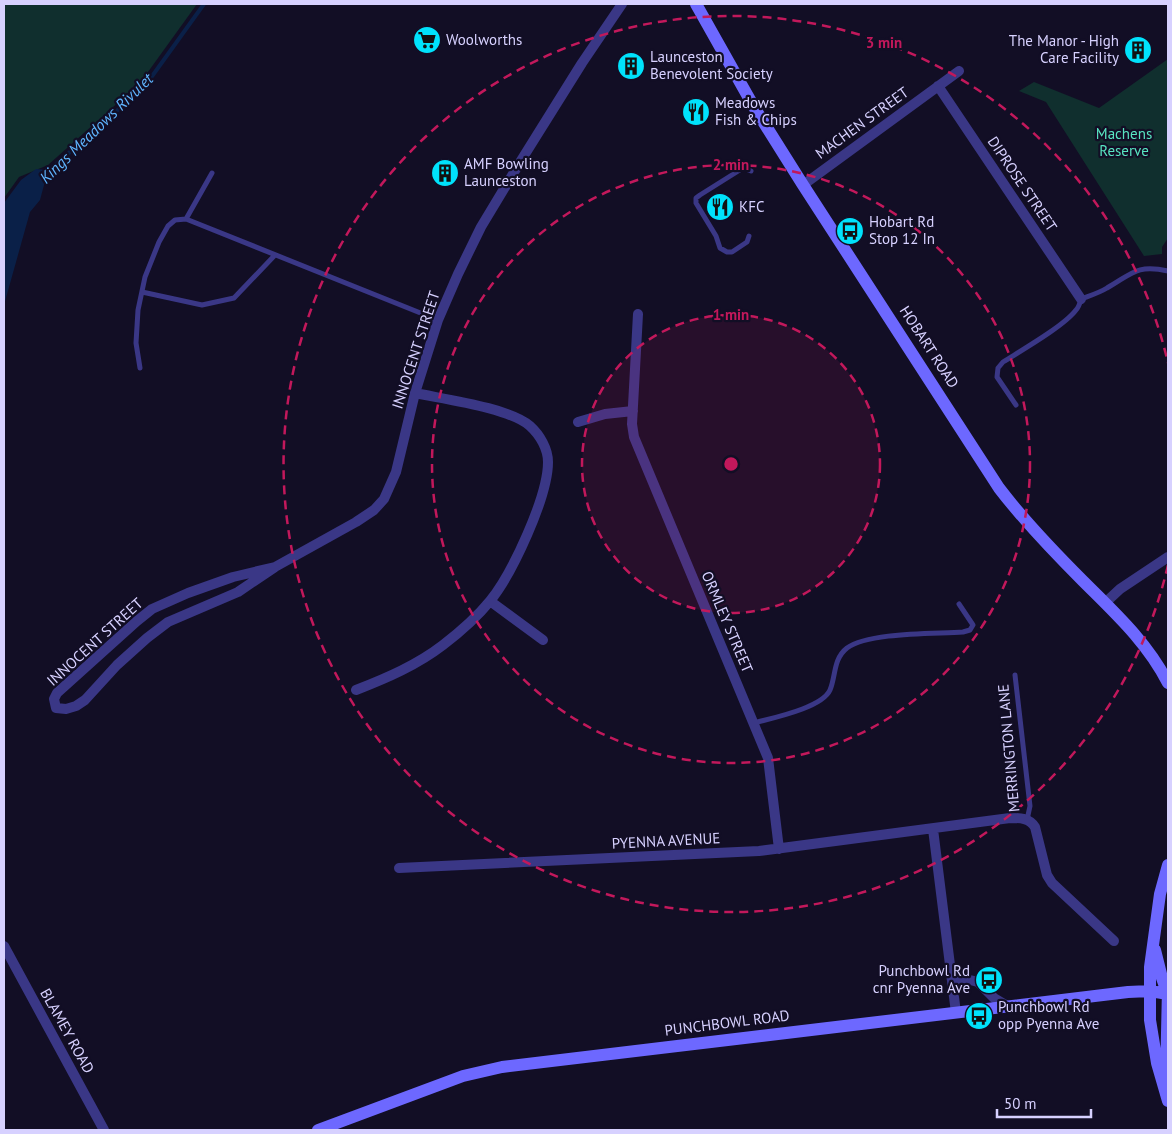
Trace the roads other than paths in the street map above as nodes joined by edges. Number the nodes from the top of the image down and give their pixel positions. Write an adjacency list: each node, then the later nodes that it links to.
1 (622, 4): 15 (street, INNOCENT STREET)
2 (696, 4): 7 (main road, HOBART ROAD)
3 (959, 71): 4 (street, MACHEN STREET)
4 (938, 86): 7 (street, MACHEN STREET); 13 (street, DIPROSE STREET)
5 (750, 171): 9 (lane)
6 (212, 173): 8 (lane)
7 (803, 185): 24 (main road, HOBART ROAD)
8 (186, 219): 10 (lane); 12 (lane)
9 (749, 236)
10 (275, 255): 12 (lane); 15 (lane)
11 (1168, 271): 13 (lane)
12 (142, 292): 16 (lane)
13 (1081, 299): 18 (lane)
14 (638, 314): 19 (street, ORMLEY STREET)
15 (438, 320): 17 (street, INNOCENT STREET)
16 (140, 368)
17 (415, 393): 22 (street, INNOCENT STREET); 23 (street)
18 (1016, 405)
19 (633, 411): 20 (street); 30 (street, ORMLEY STREET)
20 (578, 422)
21 (1168, 557): 24 (street)
22 (275, 567): 22 (street, INNOCENT STREET)
23 (490, 601): 26 (street); 29 (street)
24 (1105, 603): 28 (main road, HOBART ROAD)
25 (960, 604): 30 (lane)
26 (543, 640)
27 (1016, 675): 31 (lane, MERRINGTON LANE)
28 (1168, 683)
29 (356, 690)
30 (753, 723): 33 (street, ORMLEY STREET)
31 (1027, 820): 32 (street, PYENNA AVENUE); 37 (street)
32 (933, 829): 33 (street, PYENNA AVENUE); 39 (street)
33 (779, 849): 35 (street, PYENNA AVENUE)
34 (1168, 865): 36 (main road)
35 (399, 868)
36 (1154, 938): 41 (main road); 42 (main road)
37 (1114, 941)
38 (4, 946): 47 (street, BLAMEY ROAD)
39 (953, 981): 43 (street); 44 (street)
40 (1168, 988): 42 (main road)
41 (1150, 991): 42 (main road); 43 (main road, PUNCHBOWL ROAD); 46 (main road)
42 (1168, 994): 45 (main road)
43 (1009, 1007): 44 (main road, PUNCHBOWL ROAD)
44 (956, 1013): 48 (main road, PUNCHBOWL ROAD)
45 (1167, 1054): 46 (main road)
46 (1168, 1102)
47 (104, 1130)
48 (318, 1130)

